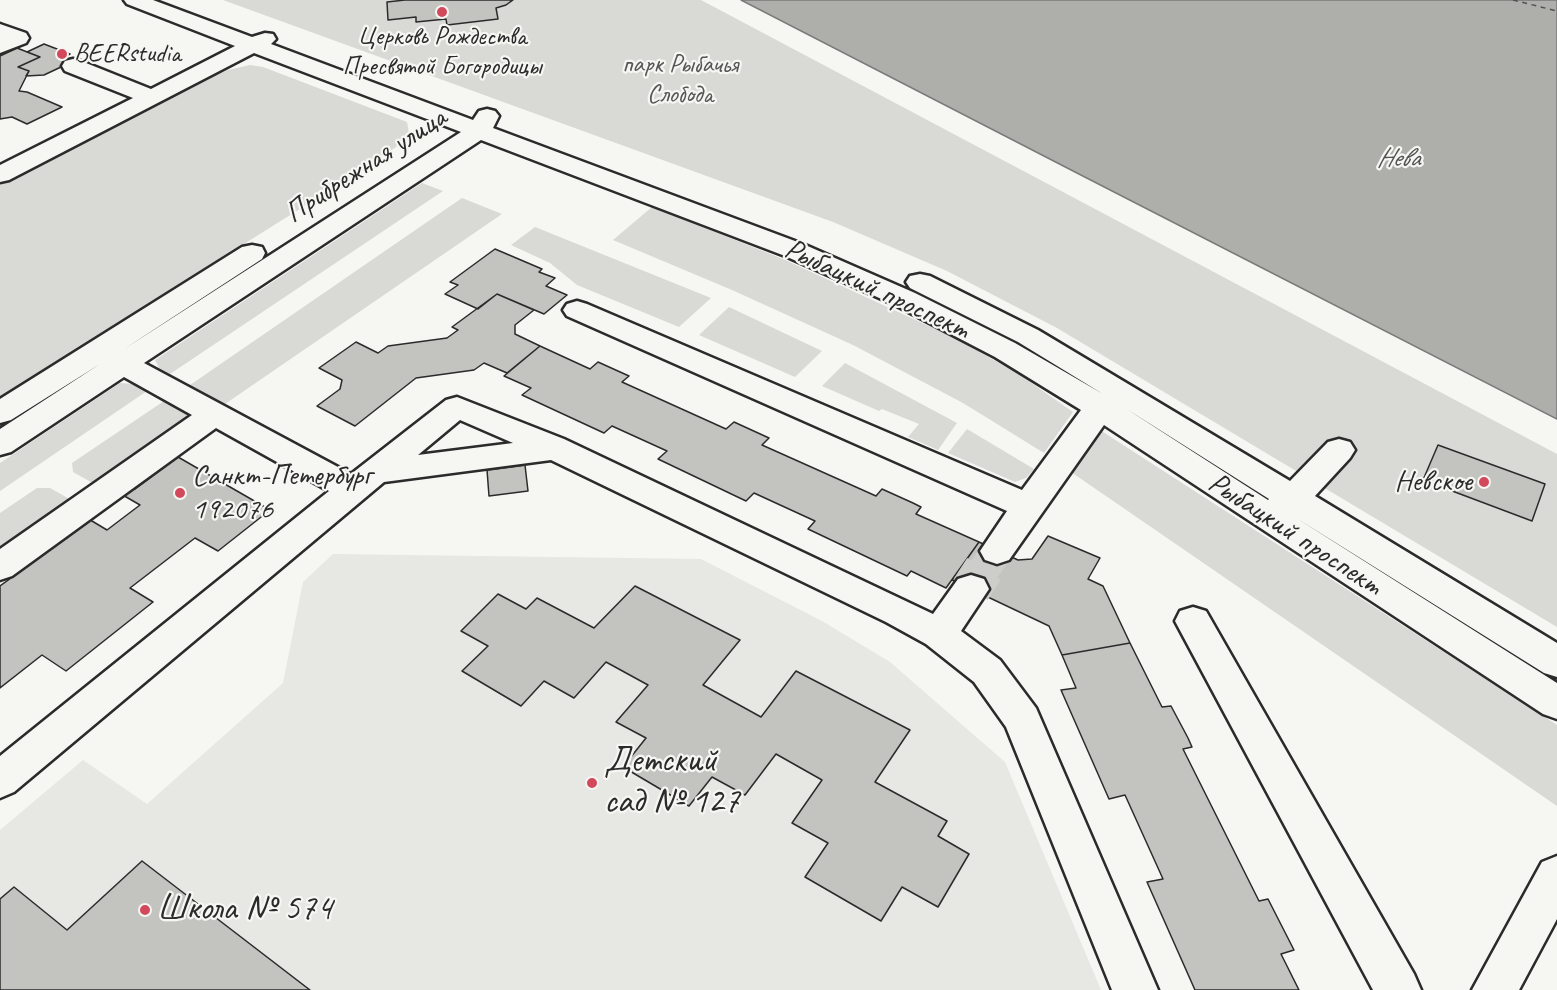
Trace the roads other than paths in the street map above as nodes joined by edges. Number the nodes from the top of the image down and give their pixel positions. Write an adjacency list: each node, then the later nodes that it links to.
1 (134, 0): 5 (street, Рыбацкий проспект)
2 (186, 0): 4 (street, Рыбацкий проспект)
3 (0, 30): 6 (street)
4 (276, 33): 5 (street); 9 (street, Рыбацкий проспект)
5 (254, 45): 8 (street); 9 (street, Рыбацкий проспект)
6 (0, 46)
7 (73, 66): 8 (street)
8 (152, 97): 10 (street)
9 (475, 122): 12 (street, Прибрежная улица); 13 (street, Рыбацкий проспект)
10 (0, 175)
11 (577, 310): 20 (street)
12 (110, 357): 14 (street, Прибрежная улица); 15 (street); 16 (street, Прибрежная улица)
13 (1113, 401): 20 (street); 21 (street, Рыбацкий проспект)
14 (0, 413)
15 (213, 415): 19 (street); 23 (street)
16 (0, 444)
17 (555, 448): 19 (street); 19 (street); 26 (street)
18 (1339, 450): 21 (street)
19 (363, 481): 29 (street)
20 (1028, 506): 22 (street)
21 (1280, 508): 27 (street, Рыбацкий проспект); 28 (street, Рыбацкий проспект)
22 (997, 551)
23 (0, 567)
24 (971, 589): 26 (street)
25 (1192, 621): 32 (street)
26 (939, 634): 31 (street)
27 (1557, 662)
28 (1557, 703)
29 (0, 780)
30 (1557, 876): 33 (street)
31 (1135, 990)
32 (1398, 990)
33 (1495, 990)

